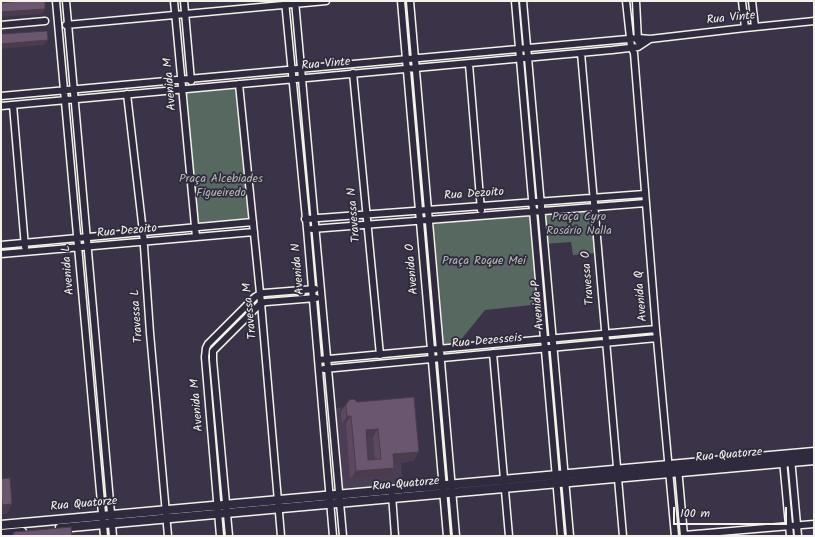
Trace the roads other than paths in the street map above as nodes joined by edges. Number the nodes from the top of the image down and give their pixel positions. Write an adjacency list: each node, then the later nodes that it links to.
1 (56, 1): 22 (street, Avenida L)
2 (66, 1): 20 (street, Avenida L)
3 (174, 1): 17 (street, Avenida M)
4 (184, 1): 16 (street, Avenida M)
5 (326, 1): 14 (street)
6 (400, 1): 35 (street, Avenida O)
7 (410, 1): 33 (street, Avenida O)
8 (515, 1): 30 (street, Avenida P)
9 (523, 1): 29 (street, Avenida P)
10 (626, 1): 25 (street, Avenida Q)
11 (636, 1): 26 (street)
12 (742, 1): 24 (street)
13 (752, 1): 23 (street)
14 (295, 2): 15 (street); 38 (street, Avenida N)
15 (285, 3): 16 (street); 40 (street, Avenida N)
16 (185, 14): 17 (street); 43 (street, Avenida M)
17 (176, 15): 20 (street); 45 (street, Avenida M)
18 (45, 21): 21 (street)
19 (814, 21): 23 (street, Rua Vinte)
20 (68, 24): 22 (street); 49 (street, Avenida L)
21 (1, 25)
22 (58, 25): 51 (street, Avenida L)
23 (754, 27): 24 (street, Rua Vinte)
24 (745, 28): 27 (street, Rua Vinte)
25 (630, 38): 26 (street, Rua Vinte); 29 (street, Rua Vinte); 31 (street, Avenida Q)
26 (639, 38): 27 (street, Rua Vinte); 28 (street)
27 (650, 39): 28 (street, Rua Vinte)
28 (638, 47): 31 (street, Rua Vinte)
29 (528, 48): 30 (street, Rua Vinte); 34 (street, Avenida P)
30 (519, 49): 33 (street, Rua Vinte); 36 (street, Avenida P)
31 (632, 50): 32 (street, Rua Vinte); 60 (street, Avenida Q)
32 (582, 53): 34 (street, Rua Vinte); 61 (street, Travessa O)
33 (415, 58): 35 (street, Rua Vinte); 39 (street, Avenida O)
34 (529, 58): 36 (street, Rua Vinte); 59 (street, Avenida P)
35 (406, 59): 38 (street, Rua Vinte); 41 (street, Avenida O)
36 (520, 59): 37 (street, Rua Vinte); 58 (street, Avenida P)
37 (469, 64): 39 (street, Rua Vinte); 65 (street)
38 (300, 68): 40 (street, Rua Vinte); 44 (street, Avenida N)
39 (416, 68): 41 (street, Rua Vinte); 68 (street, Avenida O)
40 (291, 69): 43 (street, Rua Vinte); 46 (street, Avenida N)
41 (407, 69): 42 (street, Rua Vinte); 67 (street, Avenida O)
42 (353, 74): 44 (street, Rua Vinte); 71 (street, Travessa N)
43 (191, 78): 45 (street, Rua Vinte); 48 (street, Avenida M)
44 (301, 78): 46 (street, Rua Vinte); 73 (street, Avenida N)
45 (181, 79): 49 (street, Rua Vinte); 50 (street, Avenida M)
46 (292, 79): 47 (street, Rua Vinte); 74 (street, Avenida N)
47 (239, 84): 48 (street, Rua Vinte); 77 (street, Travessa M)
48 (192, 88): 50 (street, Rua Vinte)
49 (74, 89): 51 (street, Rua Vinte); 54 (street, Avenida L)
50 (182, 89): 52 (street, Rua Vinte); 79 (street, Avenida M)
51 (63, 90): 53 (street, Rua Vinte); 55 (street, Avenida L)
52 (127, 94): 54 (street, Rua Vinte); 82 (street, Travessa L)
53 (1, 96)
54 (75, 99): 55 (street, Rua Vinte); 84 (street, Avenida L)
55 (64, 100): 56 (street, Rua Vinte); 86 (street, Avenida L)
56 (13, 105): 57 (street, Rua Vinte); 88 (street)
57 (1, 106)
58 (528, 156): 59 (street); 63 (street, Avenida P)
59 (537, 156): 62 (street, Avenida P)
60 (645, 194): 61 (street, Rua Dezoito); 64 (street, Avenida Q)
61 (594, 198): 62 (street, Rua Dezoito); 66 (street, Travessa O)
62 (541, 201): 63 (street, Rua Dezoito); 70 (street, Avenida P)
63 (532, 202): 65 (street, Rua Dezoito); 69 (street, Avenida P)
64 (646, 203): 66 (street, Rua Dezoito); 102 (street, Avenida Q)
65 (481, 206): 68 (street, Rua Dezoito); 72 (street)
66 (594, 207): 70 (street, Rua Dezoito); 103 (street, Travessa O)
67 (419, 210): 68 (street, Rua Dezoito); 71 (street, Rua Dezoito); 76 (street, Avenida O)
68 (428, 210): 75 (street, Avenida O)
69 (532, 211): 70 (street, Rua Dezoito); 72 (street, Rua Dezoito); 95 (street, Avenida P)
70 (542, 211): 94 (street, Avenida P)
71 (366, 214): 73 (street, Rua Dezoito); 78 (street, Travessa N)
72 (482, 215): 75 (street, Rua Dezoito)
73 (315, 218): 74 (street, Rua Dezoito); 80 (street, Avenida N)
74 (305, 219): 81 (street, Avenida N)
75 (429, 219): 76 (street, Rua Dezoito); 110 (street, Avenida O)
76 (420, 220): 78 (street, Rua Dezoito); 111 (street, Avenida O)
77 (253, 222): 79 (street, Rua Dezoito); 83 (street, Travessa M)
78 (367, 224): 80 (street, Rua Dezoito); 115 (street, Travessa N)
79 (195, 227): 82 (street, Rua Dezoito); 85 (street, Avenida M)
80 (316, 228): 81 (street, Rua Dezoito); 96 (street, Avenida N)
81 (307, 230): 97 (street, Avenida N)
82 (143, 232): 84 (street, Rua Dezoito); 87 (street, Travessa L)
83 (254, 232): 85 (street, Rua Dezoito); 98 (street, Travessa M)
84 (86, 237): 86 (street, Rua Dezoito); 90 (street, Avenida L)
85 (196, 237): 87 (street, Rua Dezoito)
86 (78, 238): 88 (street, Rua Dezoito); 91 (street, Avenida L)
87 (143, 241): 90 (street, Rua Dezoito); 140 (street, Travessa L)
88 (25, 243): 89 (street, Rua Dezoito); 92 (street)
89 (1, 245)
90 (87, 246): 91 (street, Rua Dezoito); 122 (street, Avenida L)
91 (79, 247): 92 (street, Rua Dezoito); 123 (street, Avenida L)
92 (26, 251): 93 (street, Rua Dezoito)
93 (1, 254)
94 (546, 264): 95 (street); 104 (street, Avenida P)
95 (537, 265): 106 (street, Avenida P)
96 (321, 288): 97 (street); 99 (street, Avenida N)
97 (312, 289): 98 (street); 100 (street, Avenida N)
98 (260, 294): 101 (street, Travessa M); 112 (street)
99 (322, 297): 100 (street); 119 (street, Avenida N)
100 (313, 298): 101 (street); 118 (street, Avenida N)
101 (261, 304): 114 (street); 138 (street, Travessa M)
102 (656, 328): 103 (street, Rua Dezesseis); 105 (street, Avenida Q)
103 (605, 333): 104 (street, Rua Dezesseis); 107 (street, Travessa O)
104 (552, 338): 106 (street, Rua Dezesseis); 108 (street, Avenida P)
105 (657, 338): 107 (street, Rua Dezesseis); 128 (street, Avenida Q)
106 (544, 339): 109 (street, Avenida P); 110 (street, Rua Dezesseis)
107 (606, 343): 108 (street, Rua Dezesseis); 129 (street, Travessa O)
108 (553, 347): 109 (street, Rua Dezesseis); 130 (street, Avenida P)
109 (544, 348): 113 (street, Rua Dezesseis); 131 (street, Avenida P)
110 (440, 349): 111 (street, Rua Dezesseis); 116 (street, Avenida O)
111 (431, 350): 115 (street, Rua Dezesseis); 117 (street, Avenida O)
112 (205, 351): 114 (street); 139 (street, Avenida M)
113 (493, 353): 116 (street, Rua Dezesseis); 132 (street)
114 (213, 354): 139 (street, Avenida M)
115 (380, 355): 119 (street, Rua Dezesseis)
116 (441, 358): 117 (street, Rua Dezesseis); 133 (street, Avenida O)
117 (432, 359): 120 (street, Rua Dezesseis); 134 (street, Avenida O)
118 (318, 360): 119 (street, Rua Dezesseis); 121 (street, Avenida N)
119 (327, 360): 120 (street, Avenida N)
120 (328, 368): 121 (street, Rua Dezesseis); 137 (street, Avenida N)
121 (319, 369): 136 (street, Avenida N)
122 (101, 405): 123 (street); 141 (street, Avenida L)
123 (93, 407): 141 (street, Avenida L)
124 (814, 452): 125 (street, Rua Quatorze)
125 (787, 459): 126 (street, Rua Quatorze); 127 (street, Rua Quatorze); 144 (street); 145 (street)
126 (814, 460)
127 (678, 468): 128 (street, Rua Quatorze); 165 (street)
128 (669, 469): 129 (street, Rua Quatorze); 164 (street, Avenida Q)
129 (617, 474): 130 (street, Rua Quatorze); 163 (street, Travessa O)
130 (565, 478): 131 (street, Rua Quatorze); 162 (street, Avenida P)
131 (556, 479): 132 (street, Rua Quatorze); 161 (street, Avenida P)
132 (504, 484): 133 (street, Rua Quatorze); 160 (street)
133 (452, 488): 134 (street, Rua Quatorze); 159 (street, Avenida O)
134 (443, 489): 135 (street, Rua Quatorze); 158 (street, Avenida O)
135 (392, 494): 137 (street, Rua Quatorze); 157 (street)
136 (330, 499): 137 (street, Rua Quatorze); 138 (street, Rua Quatorze); 155 (street, Avenida N)
137 (339, 499): 156 (street, Avenida N)
138 (278, 504): 139 (street, Rua Quatorze); 154 (street, Travessa M)
139 (222, 509): 140 (street, Rua Quatorze); 152 (street, Avenida M); 153 (street, Avenida M)
140 (166, 514): 141 (street, Rua Quatorze); 151 (street, Travessa L)
141 (107, 519): 143 (street, Rua Quatorze); 146 (street, Rua Quatorze); 149 (street, Avenida L); 150 (street, Avenida L)
142 (814, 524): 145 (street)
143 (1, 525)
144 (789, 526): 145 (street); 165 (street); 166 (street)
145 (796, 526): 167 (street)
146 (48, 529)
147 (32, 531): 148 (street)
148 (1, 534)
149 (104, 536)
150 (113, 536)
151 (168, 536)
152 (220, 536)
153 (229, 536)
154 (281, 536)
155 (333, 536)
156 (343, 536)
157 (395, 536)
158 (447, 536)
159 (456, 536)
160 (508, 536)
161 (561, 536)
162 (570, 536)
163 (623, 536)
164 (675, 536)
165 (684, 536)
166 (790, 536)
167 (798, 536)

